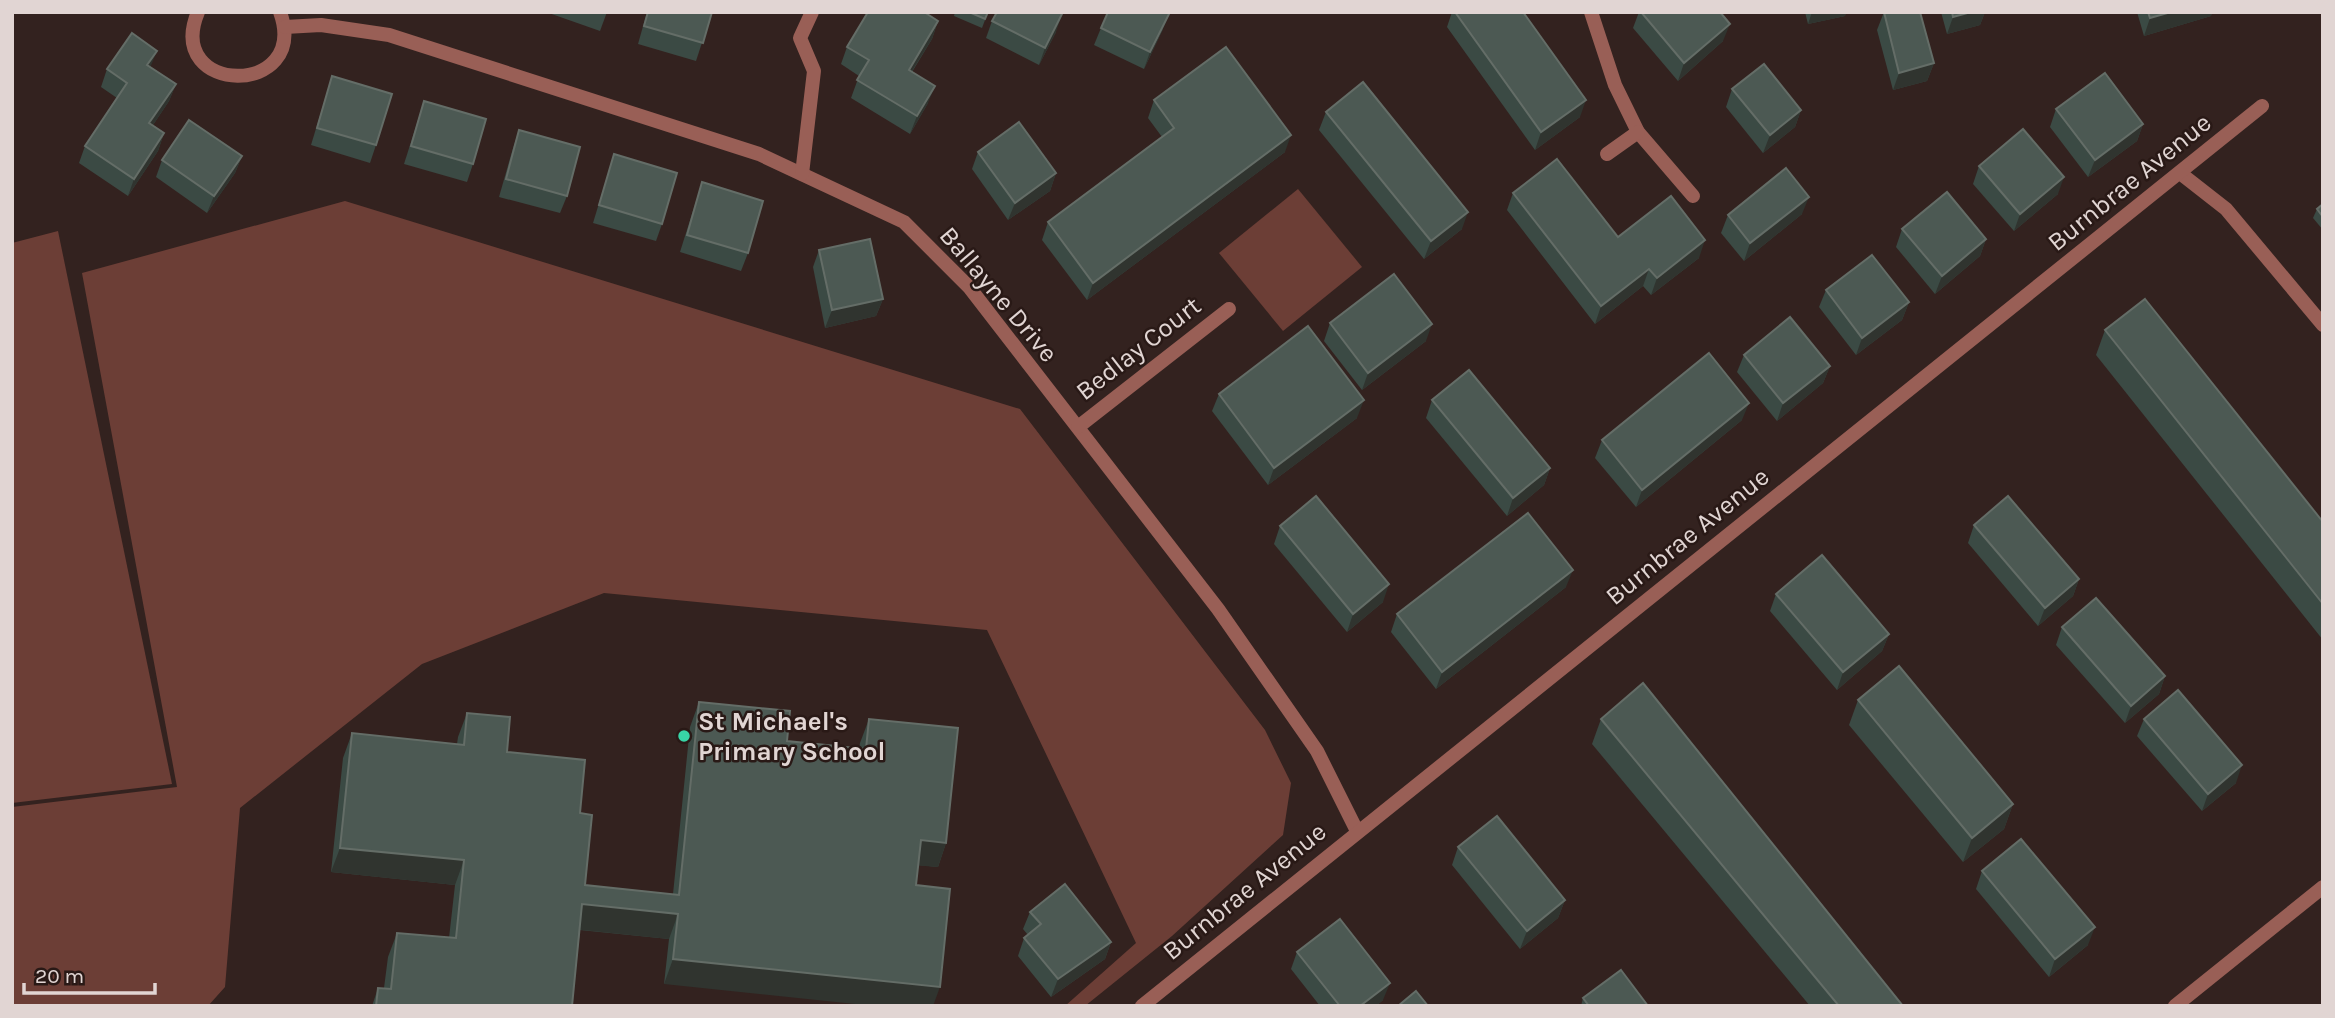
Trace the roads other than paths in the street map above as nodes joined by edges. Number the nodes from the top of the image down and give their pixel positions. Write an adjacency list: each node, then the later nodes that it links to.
1 (198, 12): 5 (street)
2 (280, 12): 5 (street)
3 (812, 12): 9 (street)
4 (1591, 12): 7 (street)
5 (285, 27): 9 (street, Ballayne Drive)
6 (2262, 106): 10 (street, Burnbrae Avenue)
7 (1638, 132): 8 (street); 11 (street)
8 (1607, 155)
9 (802, 173): 14 (street, Ballayne Drive)
10 (2180, 173): 13 (street); 15 (street, Burnbrae Avenue)
11 (1693, 196)
12 (1229, 309): 14 (street, Bedlay Court)
13 (2323, 325)
14 (1078, 427): 15 (street, Ballayne Drive)
15 (1357, 831): 17 (street, Burnbrae Avenue)
16 (2323, 887): 18 (street)
17 (1142, 1006)
18 (2175, 1006)

